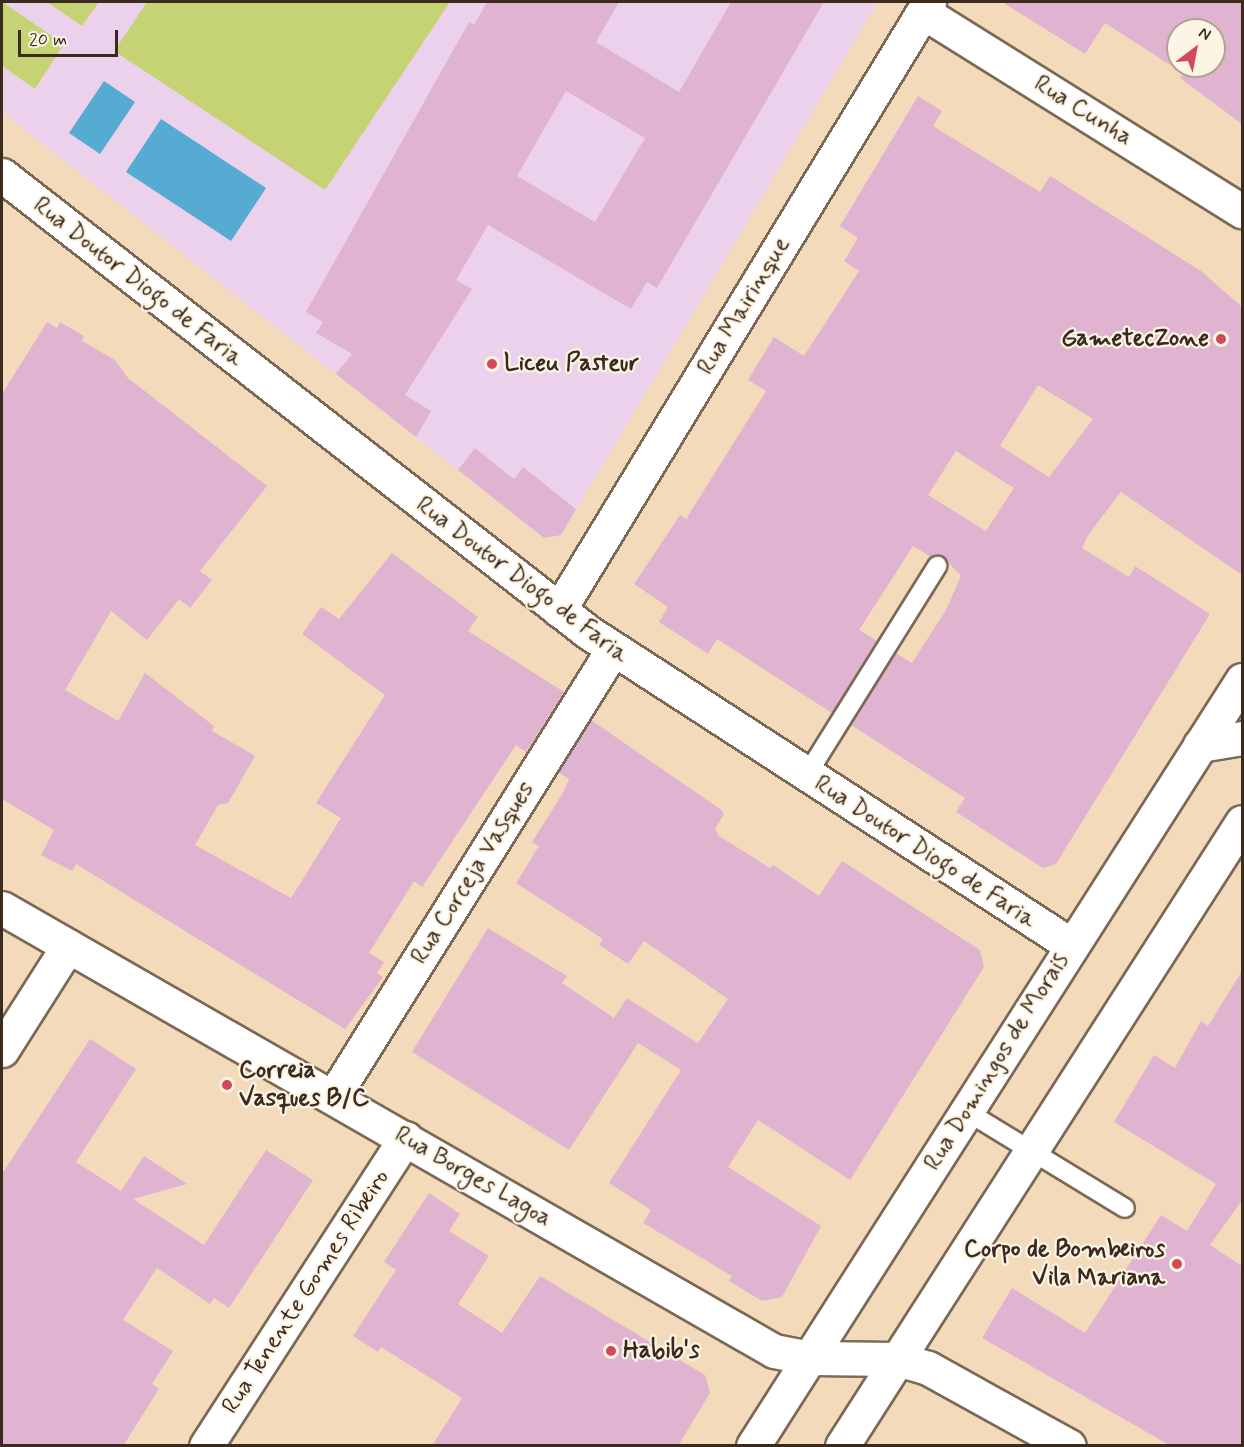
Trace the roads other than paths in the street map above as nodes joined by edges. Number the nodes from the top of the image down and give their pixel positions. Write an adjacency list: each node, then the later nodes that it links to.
1 (926, 7): 3 (street, Rua Cunha); 5 (street, Rua Mairinque)
2 (2, 175): 5 (street, Rua Doutor Diogo de Faria)
3 (1242, 211)
4 (937, 566): 10 (lane)
5 (560, 610): 6 (street, Rua Doutor Diogo de Faria)
6 (613, 649): 10 (street, Rua Doutor Diogo de Faria); 16 (street, Rua Corceja Vasques)
7 (1242, 680): 9 (street, Rua Domingos de Morais)
8 (1242, 738): 9 (street)
9 (1200, 745): 13 (street, Rua Domingos de Morais)
10 (806, 776): 13 (street, Rua Doutor Diogo de Faria)
11 (1242, 822): 19 (street)
12 (2, 908): 14 (street, Rua Borges Lagoa)
13 (1071, 945): 17 (street, Rua Domingos de Morais)
14 (68, 946): 15 (street); 16 (street, Rua Borges Lagoa)
15 (2, 1050)
16 (333, 1097): 18 (street, Rua Borges Lagoa)
17 (966, 1111): 19 (lane); 21 (street, Rua Domingos de Morais)
18 (405, 1138): 21 (street, Rua Borges Lagoa); 23 (street, Rua Tenente Gomes Ribeiro)
19 (1031, 1151): 20 (lane); 22 (street)
20 (1125, 1208)
21 (811, 1358): 22 (street, Rua Borges Lagoa); 24 (street, Rua Domingos de Morais)
22 (897, 1359): 25 (street); 26 (street, Rua Borges Lagoa)
23 (206, 1446)
24 (753, 1446)
25 (842, 1446)
26 (1069, 1446)

